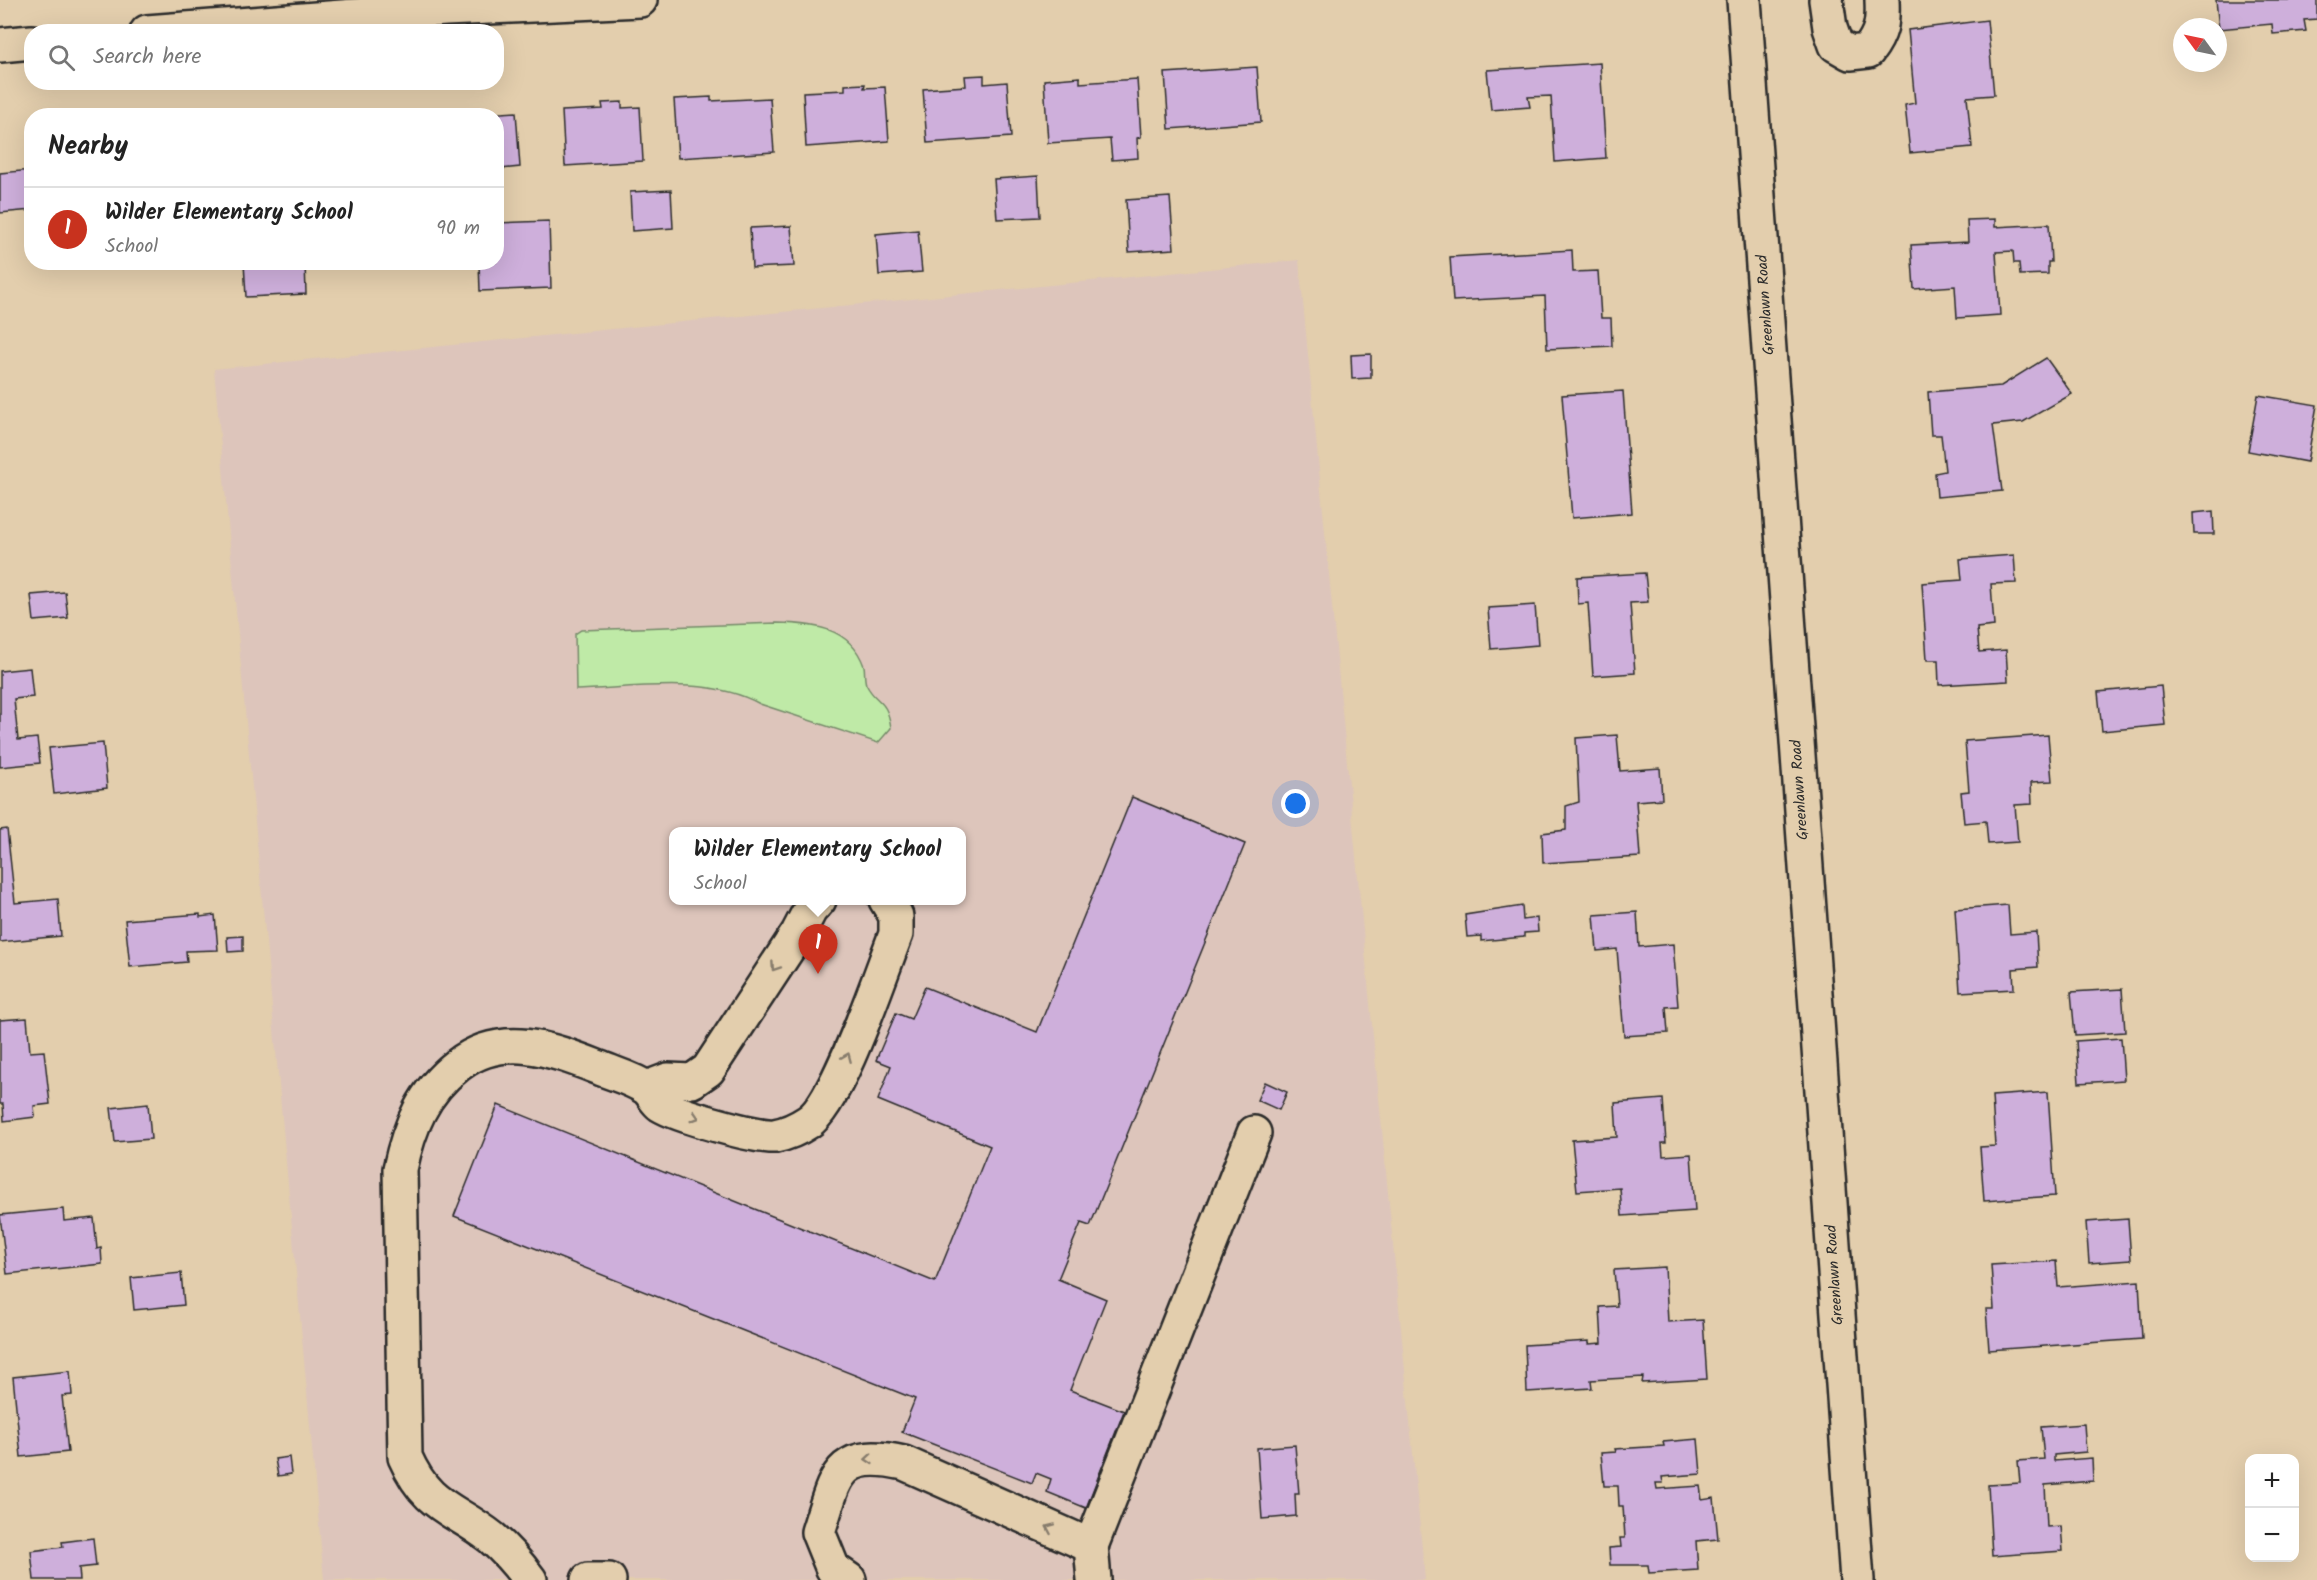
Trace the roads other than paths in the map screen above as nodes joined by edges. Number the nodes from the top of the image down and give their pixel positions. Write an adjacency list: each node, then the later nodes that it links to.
1 (640, 0): 5 (street)
2 (1743, 0): 19 (street, Greenlawn Road)
3 (1826, 0): 4 (street)
4 (1882, 0)
5 (445, 5): 6 (street)
6 (235, 24)
7 (24, 43): 8 (street)
8 (0, 45)
9 (814, 905): 11 (street, one-way to 11)
10 (889, 905): 11 (street, one-way to 10)
11 (647, 1088): 14 (street)
12 (1254, 1133): 13 (street)
13 (1091, 1546): 17 (street, one-way to 17); 18 (street)
14 (530, 1580)
15 (588, 1580): 16 (street)
16 (609, 1580)
17 (849, 1580)
18 (1094, 1580)
19 (1857, 1580)

